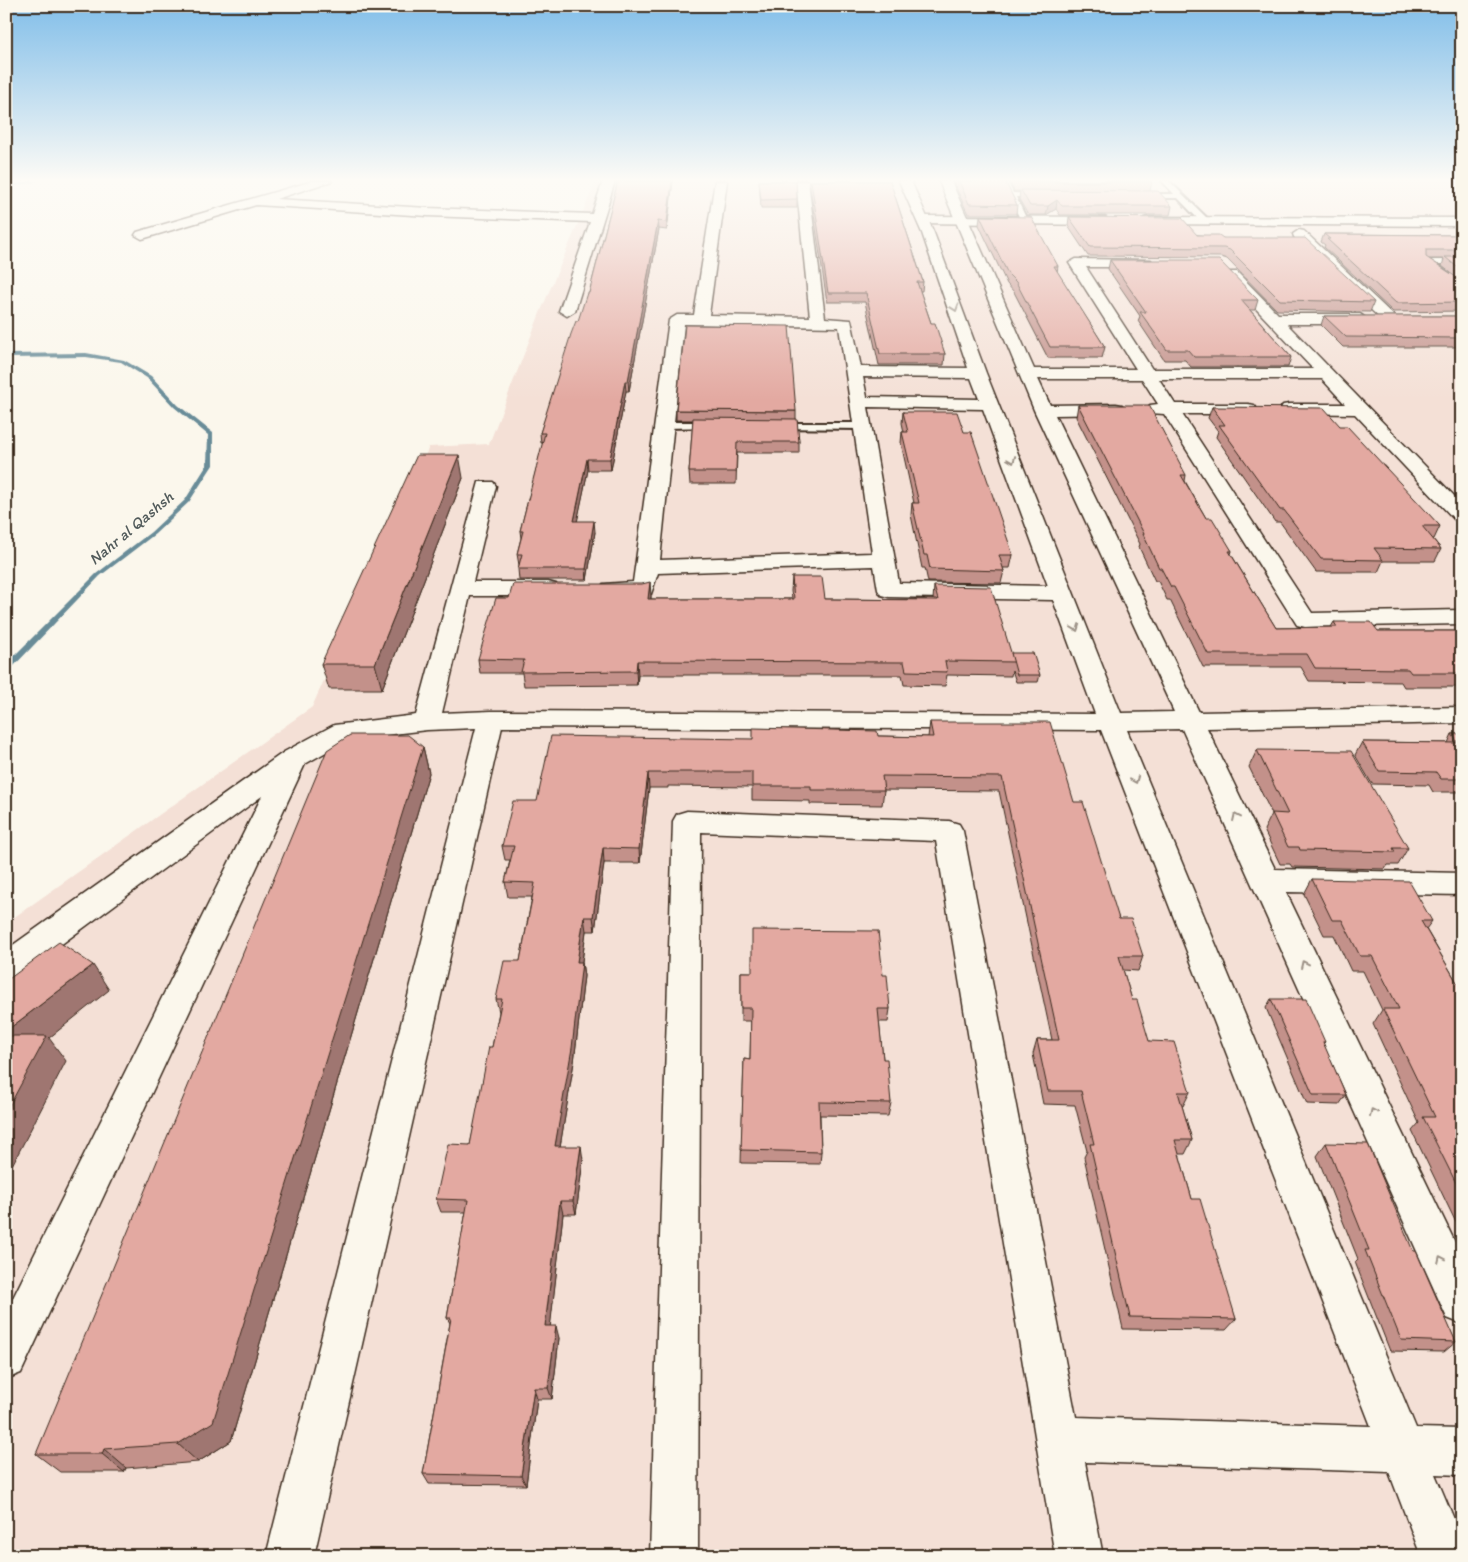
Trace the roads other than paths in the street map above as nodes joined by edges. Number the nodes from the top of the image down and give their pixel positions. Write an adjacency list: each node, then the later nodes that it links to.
1 (585, 254): 13 (street)
2 (710, 254): 16 (street)
3 (810, 254): 18 (street)
4 (936, 254): 20 (street, one-way to 20)
5 (976, 254): 21 (street)
6 (1320, 254): 17 (street)
7 (1462, 262): 10 (lane)
8 (1163, 263): 22 (street)
9 (1221, 263): 14 (street)
10 (1448, 278): 11 (lane); 12 (lane)
11 (1462, 278)
12 (1462, 288)
13 (567, 311)
14 (1273, 318): 17 (street); 23 (street)
15 (1407, 318): 17 (street)
16 (701, 319): 18 (street); 29 (street)
17 (1389, 319)
18 (818, 322): 19 (street)
19 (854, 372): 20 (street); 24 (street)
20 (978, 374): 25 (street)
21 (1028, 374): 22 (street); 28 (street)
22 (1147, 374): 23 (street); 26 (street)
23 (1327, 374): 27 (street)
24 (859, 402): 25 (street); 32 (street)
25 (991, 404): 42 (street, one-way to 42)
26 (1170, 409): 27 (street); 28 (street); 43 (street)
27 (1360, 409): 34 (street)
28 (1043, 410): 46 (street)
29 (665, 425): 30 (lane); 38 (street)
30 (724, 425)
31 (764, 426): 32 (lane)
32 (863, 426): 37 (street)
33 (486, 486): 41 (street)
34 (1441, 495): 35 (street); 36 (street)
35 (1462, 495)
36 (1462, 516)
37 (885, 558): 38 (street); 42 (street)
38 (648, 567): 40 (street)
39 (566, 589): 41 (street)
40 (595, 589)
41 (460, 590): 47 (street)
42 (1062, 593): 48 (street, one-way to 48)
43 (1462, 617)
44 (1462, 715): 46 (street)
45 (491, 719): 47 (street); 48 (street); 58 (street)
46 (1190, 719): 48 (street); 50 (street, one-way to 46)
47 (427, 722): 49 (street)
48 (1111, 722): 56 (street, one-way to 56)
49 (294, 758): 52 (street); 54 (street)
50 (1265, 880): 51 (street); 53 (street, one-way to 50)
51 (1462, 884)
52 (6, 968)
53 (1462, 1303)
54 (6, 1358)
55 (1058, 1439): 56 (street); 59 (street); 60 (street)
56 (1403, 1450): 57 (street); 61 (street)
57 (1462, 1452)
58 (290, 1556)
59 (674, 1556)
60 (1079, 1556)
61 (1445, 1556)

